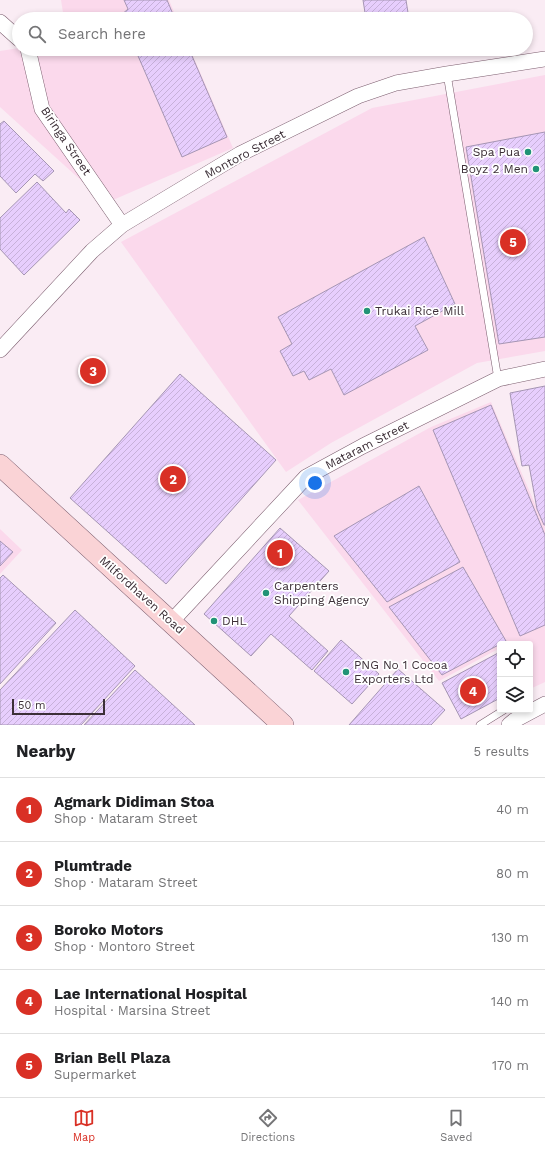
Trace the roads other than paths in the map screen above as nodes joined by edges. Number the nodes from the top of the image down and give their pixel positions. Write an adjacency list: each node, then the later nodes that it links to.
1 (0, 22): 2 (street)
2 (12, 33)
3 (30, 56): 6 (street, Biringa Street)
4 (545, 59): 5 (street, Montoro Street)
5 (447, 74): 6 (street, Montoro Street); 9 (lane)
6 (122, 225): 7 (street, Montoro Street)
7 (0, 350)
8 (545, 369): 9 (street, Mataram Street)
9 (498, 379): 11 (street, Mataram Street)
10 (0, 465): 11 (main road, Milfordhaven Road)
11 (172, 622): 14 (main road, Milfordhaven Road)
12 (538, 705): 16 (street)
13 (499, 713): 15 (lane)
14 (283, 725)
15 (480, 725)
16 (509, 725)

